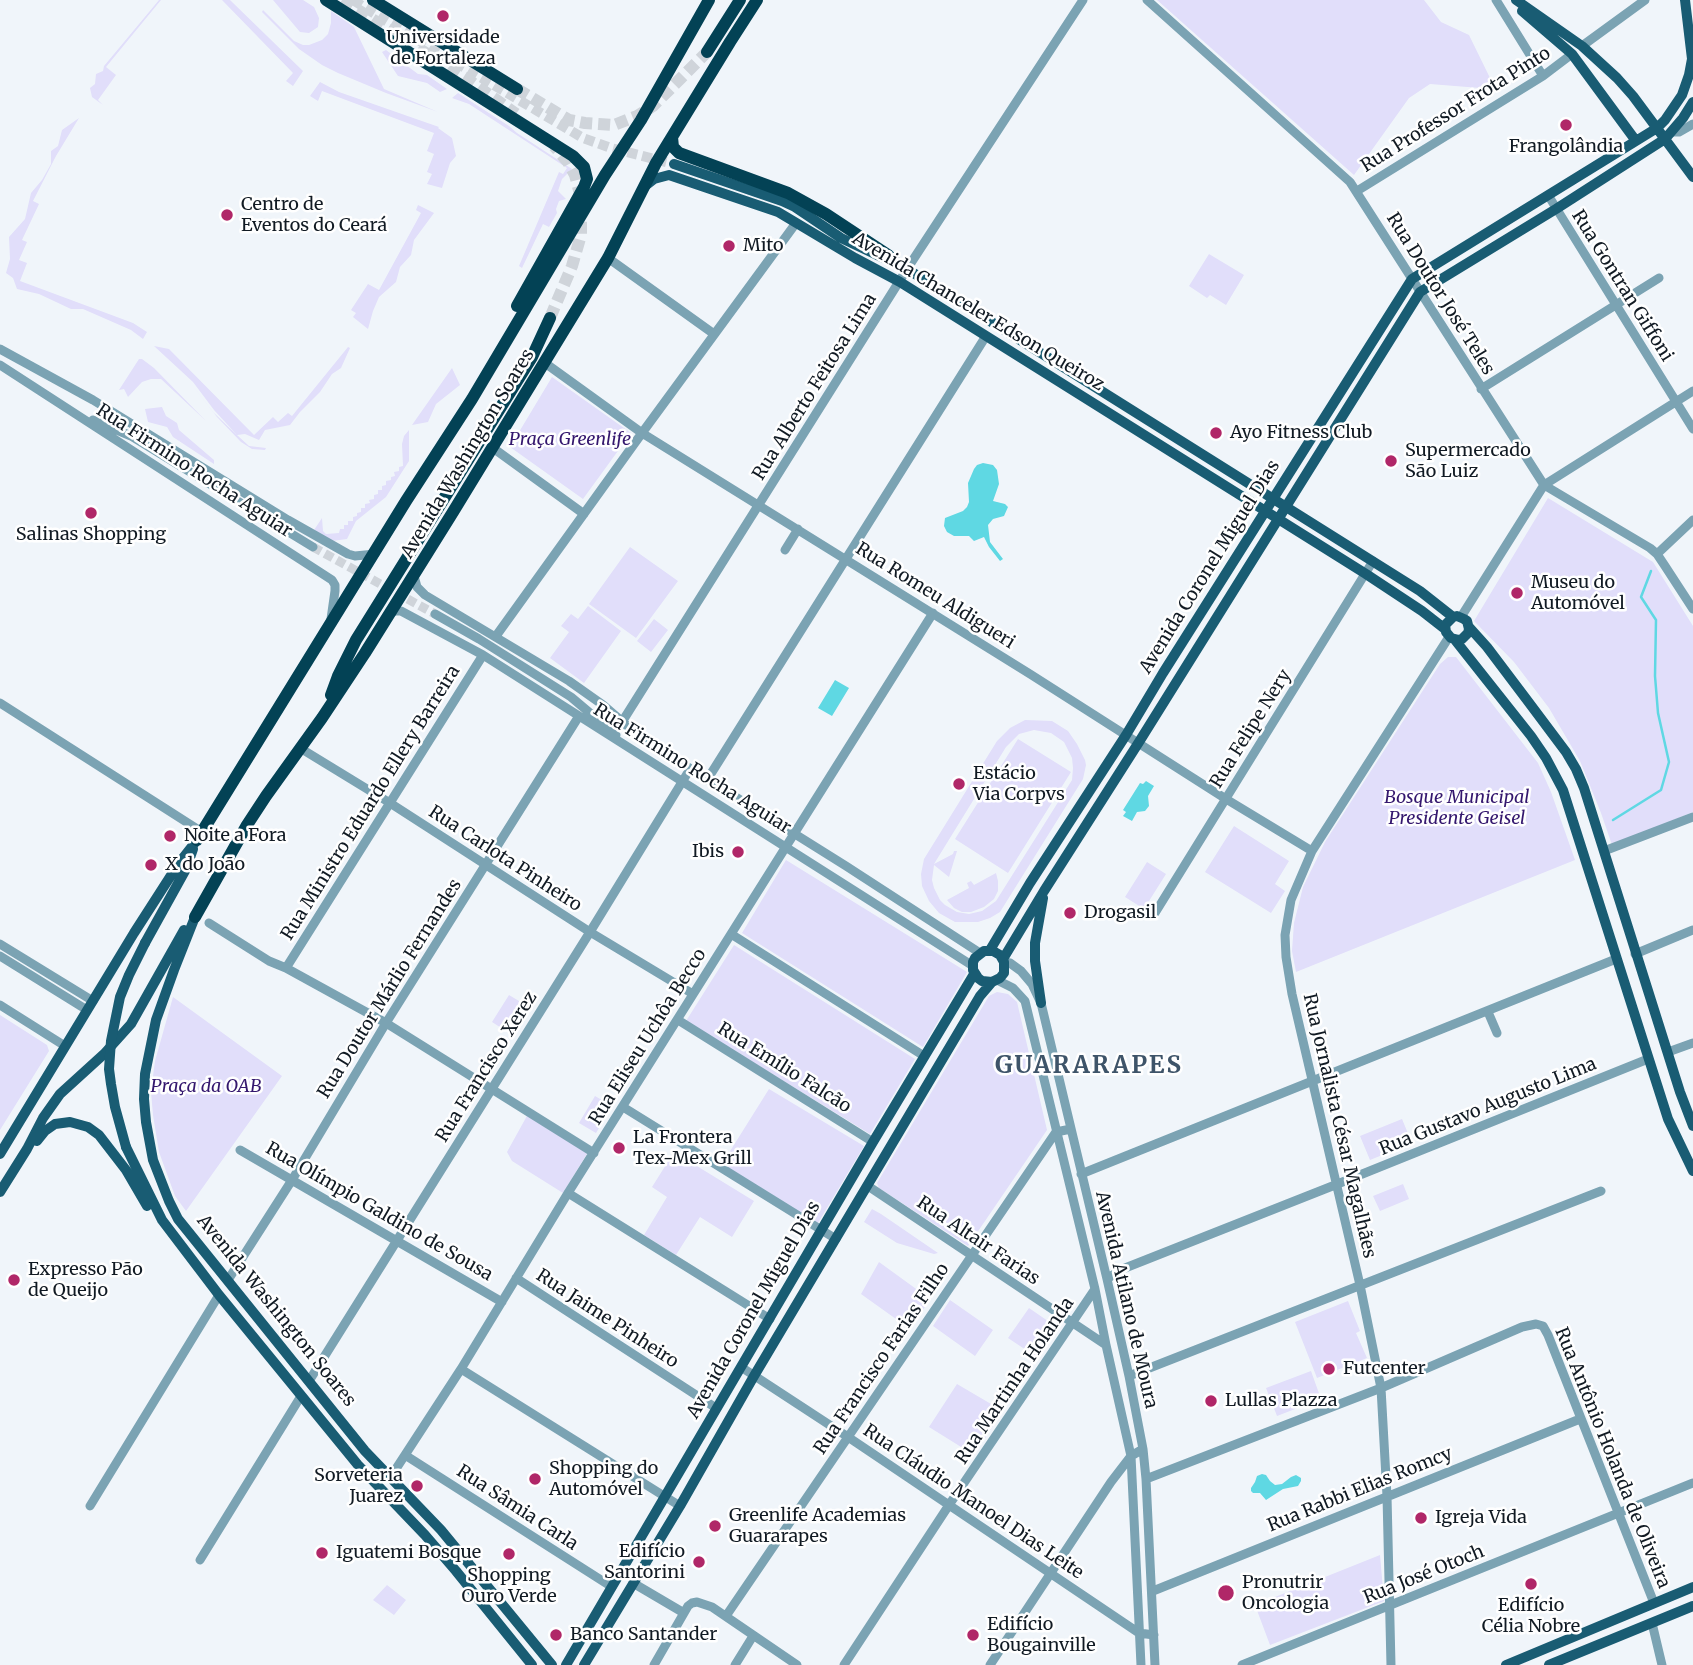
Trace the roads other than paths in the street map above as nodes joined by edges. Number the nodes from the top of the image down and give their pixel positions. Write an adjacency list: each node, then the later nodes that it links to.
1 (326, 0): 48 (highway)
2 (373, 0): 17 (highway)
3 (709, 0): 48 (highway, Avenida Washington Soares)
4 (740, 0): 14 (highway)
5 (757, 0): 22 (highway, Avenida Washington Soares)
6 (1083, 0): 32 (street, Rua Alberto Feitosa Lima)
7 (1147, 0): 27 (street, Rua Doutor José Teles)
8 (1496, 0): 16 (street)
9 (1510, 0): 15 (main road)
10 (1516, 0): 13 (main road)
11 (1645, 0): 13 (street)
12 (1685, 0): 20 (main road, Avenida Coronel Miguel Dias)
13 (1582, 46): 20 (main road)
14 (707, 52)
15 (1572, 54): 16 (street, Rua Professor Frota Pinto); 23 (main road)
16 (1542, 76): 27 (street, Rua Professor Frota Pinto)
17 (517, 89)
18 (1693, 102): 21 (main road, Avenida Coronel Miguel Dias)
19 (1693, 124): 21 (street, Avenida Coronel Miguel Dias)
20 (1657, 128): 21 (main road); 23 (main road, Avenida Coronel Miguel Dias)
21 (1668, 136): 25 (main road); 29 (main road, Avenida Coronel Miguel Dias)
22 (672, 137): 26 (highway, Avenida Washington Soares); 32 (highway)
23 (1636, 141): 28 (main road, Avenida Coronel Miguel Dias)
24 (674, 164): 32 (main road, Avenida Chanceler Edson Queiroz)
25 (1693, 177)
26 (645, 186): 30 (main road, Avenida Chanceler Edson Queiroz); 31 (highway, Avenida Washington Soares)
27 (1357, 191): 34 (street, Rua Doutor José Teles)
28 (1548, 195): 29 (street, Rua Gontran Giffoni); 34 (main road, Avenida Coronel Miguel Dias)
29 (1556, 209): 36 (main road, Avenida Coronel Miguel Dias); 37 (street, Rua Gontran Giffoni)
30 (796, 223): 35 (main road, Avenida Chanceler Edson Queiroz); 39 (street)
31 (608, 258): 39 (street); 42 (highway, Avenida Washington Soares)
32 (902, 266): 35 (street, Rua Alberto Feitosa Lima); 51 (main road, Avenida Chanceler Edson Queiroz)
33 (1659, 278): 37 (street)
34 (1412, 279): 36 (street, Rua Doutor José Teles); 44 (main road, Avenida Coronel Miguel Dias)
35 (900, 282): 40 (main road, Avenida Chanceler Edson Queiroz); 60 (street, Rua Alberto Feitosa Lima)
36 (1420, 292): 45 (street, Rua Doutor José Teles); 47 (main road, Avenida Coronel Miguel Dias)
37 (1615, 304): 45 (street); 50 (street, Rua Gontran Giffoni)
38 (550, 318): 89 (highway)
39 (714, 334): 54 (street)
40 (986, 336): 49 (main road, Avenida Chanceler Edson Queiroz); 71 (street)
41 (0, 349): 69 (street, Rua Firmino Rocha Aguiar)
42 (545, 363): 54 (street, Rua Romeu Aldigueri); 55 (highway, Avenida Washington Soares)
43 (0, 365): 52 (street, Rua Firmino Rocha Aguiar)
44 (1343, 388): 47 (main road); 59 (main road, Avenida Coronel Miguel Dias)
45 (1481, 389): 58 (street, Rua Doutor José Teles)
46 (1693, 391): 50 (street)
47 (1356, 396): 61 (main road, Avenida Coronel Miguel Dias)
48 (472, 399): 69 (highway, Avenida Washington Soares)
49 (1087, 399): 51 (main road); 57 (main road, Avenida Chanceler Edson Queiroz)
50 (1676, 402): 53 (street, Rua Gontran Giffoni); 58 (street)
51 (1128, 407): 56 (main road, Avenida Chanceler Edson Queiroz)
52 (78, 415): 67 (street); 80 (street, Rua Firmino Rocha Aguiar)
53 (1693, 429)
54 (642, 433): 60 (street, Rua Romeu Aldigueri); 63 (street)
55 (493, 448): 63 (street); 74 (highway, Avenida Washington Soares)
56 (1207, 456): 57 (main road); 59 (main road, Avenida Chanceler Edson Queiroz)
57 (1199, 469): 62 (main road, Avenida Chanceler Edson Queiroz)
58 (1545, 485): 70 (street, Rua Doutor José Teles); 79 (street)
59 (1274, 498): 61 (main road, Avenida Chanceler Edson Queiroz); 62 (main road, Avenida Coronel Miguel Dias)
60 (760, 505): 66 (street, Rua Romeu Aldigueri); 90 (street, Rua Alberto Feitosa Lima)
61 (1286, 506): 64 (main road, Avenida Coronel Miguel Dias); 72 (main road, Avenida Chanceler Edson Queiroz)
62 (1266, 511): 64 (main road, Avenida Chanceler Edson Queiroz); 84 (main road, Avenida Coronel Miguel Dias)
63 (584, 514): 83 (street)
64 (1279, 519): 73 (main road, Avenida Chanceler Edson Queiroz); 85 (main road, Avenida Coronel Miguel Dias)
65 (1693, 520): 70 (street)
66 (798, 529): 68 (street); 71 (street, Rua Romeu Aldigueri)
67 (313, 547)
68 (785, 550)
69 (374, 554): 80 (highway, Avenida Washington Soares)
70 (1657, 554): 75 (street, Rua Doutor José Teles)
71 (846, 560): 77 (street, Rua Romeu Aldigueri); 96 (street)
72 (1373, 561): 73 (street, Rua Felipe Nery); 79 (main road, Avenida Chanceler Edson Queiroz)
73 (1366, 574): 82 (main road, Avenida Chanceler Edson Queiroz); 98 (street, Rua Felipe Nery)
74 (414, 576): 76 (highway, Avenida Washington Soares); 83 (street, Rua Firmino Rocha Aguiar)
75 (1693, 609)
76 (390, 613): 86 (street, Rua Firmino Rocha Aguiar); 89 (highway, Avenida Washington Soares)
77 (933, 613): 91 (street, Rua Romeu Aldigueri); 101 (street, Rua Eliseu Uchôa Becco)
78 (435, 614): 93 (street)
79 (1457, 617): 81 (main road); 82 (main road)
80 (330, 624): 102 (highway, Avenida Washington Soares)
81 (1468, 627): 82 (main road); 105 (main road)
82 (1450, 635): 104 (street, Rua Jornalista César Magalhães); 106 (main road, Avenida Chanceler Edson Queiroz)
83 (496, 636): 90 (street, Rua Firmino Rocha Aguiar)
84 (1184, 640): 85 (main road); 91 (main road, Avenida Coronel Miguel Dias)
85 (1196, 649): 92 (main road, Avenida Coronel Miguel Dias)
86 (483, 655): 88 (street, Rua Firmino Rocha Aguiar); 99 (street, Rua Ministro Eduardo Ellery Barreira)
87 (0, 703): 102 (street)
88 (579, 716): 93 (street, Rua Firmino Rocha Aguiar); 107 (street, Rua Doutor Márlio Fernandes)
89 (322, 718): 94 (highway, Avenida Washington Soares)
90 (622, 722): 95 (street, Rua Firmino Rocha Aguiar)
91 (1126, 735): 92 (street, Rua Romeu Aldigueri); 118 (main road, Avenida Coronel Miguel Dias)
92 (1139, 743): 98 (street, Rua Romeu Aldigueri); 108 (main road, Avenida Coronel Miguel Dias)
93 (628, 746): 97 (street, Rua Firmino Rocha Aguiar)
94 (300, 748): 99 (street, Rua Carlota Pinheiro); 112 (highway, Avenida Washington Soares)
95 (690, 769): 96 (street, Rua Firmino Rocha Aguiar); 97 (street, Rua Francisco Xerez)
96 (707, 780): 101 (street, Rua Firmino Rocha Aguiar)
97 (683, 781): 103 (street, Rua Firmino Rocha Aguiar); 115 (street, Rua Francisco Xerez)
98 (1226, 799): 104 (street, Rua Romeu Aldigueri); 111 (street, Rua Felipe Nery)
99 (390, 803): 107 (street, Rua Carlota Pinheiro); 123 (street, Rua Ministro Eduardo Ellery Barreira)
100 (1693, 817): 105 (street)
101 (794, 835): 103 (street, Rua Eliseu Uchôa Becco); 118 (street, Rua Firmino Rocha Aguiar)
102 (200, 836): 129 (main road, Avenida Washington Soares); 158 (main road, Avenida Washington Soares, bridge)
103 (786, 847): 116 (street, Rua Eliseu Uchôa Becco); 124 (street, Rua Firmino Rocha Aguiar)
104 (1312, 850): 139 (street, Rua Jornalista César Magalhães)
105 (1605, 856): 106 (main road); 109 (main road)
106 (1588, 864): 110 (main road, Avenida Chanceler Edson Queiroz)
107 (485, 865): 115 (street, Rua Carlota Pinheiro); 132 (street, Rua Doutor Márlio Fernandes)
108 (1044, 891): 122 (main road, Avenida Coronel Miguel Dias); 127 (main road)
109 (1619, 902): 110 (main road); 119 (main road)
110 (1601, 908): 121 (main road, Avenida Chanceler Edson Queiroz)
111 (1155, 913)
112 (195, 917): 146 (main road, Avenida Washington Soares); 165 (main road, Avenida Washington Soares)
113 (209, 923): 123 (street)
114 (1693, 930): 119 (street)
115 (590, 932): 126 (street, Rua Carlota Pinheiro); 140 (street, Rua Francisco Xerez)
116 (731, 934): 126 (street, Rua Eliseu Uchôa Becco); 137 (street)
117 (0, 944): 129 (street)
118 (985, 952): 122 (main road); 124 (main road)
119 (1635, 954): 136 (main road)
120 (0, 956): 129 (street)
121 (1616, 960): 130 (street); 138 (main road, Avenida Chanceler Edson Queiroz)
122 (1004, 961): 125 (main road); 127 (street, Avenida Atilano de Moura)
123 (286, 968): 132 (street)
124 (974, 970): 125 (main road); 137 (main road, Avenida Coronel Miguel Dias)
125 (995, 981): 144 (street, Avenida Atilano de Moura); 154 (main road, Avenida Coronel Miguel Dias)
126 (693, 995): 131 (street, Rua Eliseu Uchôa Becco)
127 (1041, 1003): 143 (street, Avenida Atilano de Moura)
128 (0, 1005): 135 (street)
129 (90, 1006): 135 (main road, Avenida Washington Soares)
130 (1488, 1012): 133 (street); 139 (street)
131 (678, 1020): 141 (street, Rua Eliseu Uchôa Becco); 145 (street, Rua Emílio Falcão)
132 (386, 1023): 140 (street); 152 (street, Rua Doutor Márlio Fernandes)
133 (1497, 1033)
134 (1693, 1043): 136 (street)
135 (65, 1046): 149 (main road, Avenida Washington Soares)
136 (1668, 1052): 142 (main road)
137 (924, 1056): 145 (main road, Avenida Coronel Miguel Dias)
138 (1648, 1059): 150 (main road, Avenida Chanceler Edson Queiroz); 153 (street, Rua Gustavo Augusto Lima)
139 (1311, 1083): 151 (street); 153 (street, Rua Jornalista César Magalhães)
140 (491, 1089): 148 (street); 161 (street, Rua Francisco Xerez)
141 (623, 1107): 148 (street, Rua Eliseu Uchôa Becco); 159 (street)
142 (1693, 1126)
143 (1071, 1129): 144 (street); 151 (street, Avenida Atilano de Moura)
144 (1056, 1132): 162 (street, Rua Francisco Farias Filho); 167 (street, Avenida Atilano de Moura)
145 (873, 1142): 159 (main road, Avenida Coronel Miguel Dias)
146 (27, 1149): 156 (main road); 158 (main road)
147 (240, 1150): 152 (street, Rua Olímpio Galdino de Sousa)
148 (594, 1153): 157 (street, Rua Eliseu Uchôa Becco)
149 (0, 1154)
150 (1693, 1171)
151 (1082, 1174): 164 (street, Avenida Atilano de Moura)
152 (292, 1180): 161 (street, Rua Olímpio Galdino de Sousa); 165 (street, Rua Doutor Márlio Fernandes)
153 (1335, 1185): 164 (street, Rua Gustavo Augusto Lima); 166 (street, Rua Jornalista César Magalhães)
154 (868, 1186): 160 (main road, Avenida Coronel Miguel Dias); 162 (street, Rua Altair Farias)
155 (1601, 1191): 166 (street)
156 (0, 1192)
157 (568, 1193): 163 (street, Rua Eliseu Uchôa Becco); 170 (street)
158 (162, 1220): 168 (main road, Avenida Washington Soares)
159 (821, 1230): 160 (street); 170 (main road, Avenida Coronel Miguel Dias)
160 (836, 1239): 175 (main road, Avenida Coronel Miguel Dias)
161 (396, 1240): 169 (street, Rua Olímpio Galdino de Sousa); 177 (street, Rua Francisco Xerez)
162 (971, 1256): 171 (street, Rua Altair Farias); 182 (street, Rua Francisco Farias Filho)
163 (516, 1279): 169 (street, Rua Eliseu Uchôa Becco); 180 (street, Rua Jaime Pinheiro)
164 (1107, 1279): 176 (street, Avenida Atilano de Moura)
165 (228, 1280): 177 (main road, Avenida Washington Soares)
166 (1360, 1285): 176 (street); 178 (street, Rua Jornalista César Magalhães)
167 (1095, 1289): 171 (street, Rua Martinha Holanda); 172 (street, Avenida Atilano de Moura)
168 (219, 1295): 179 (main road, Avenida Washington Soares); 194 (street)
169 (502, 1302): 174 (street, Rua Eliseu Uchôa Becco)
170 (769, 1319): 173 (main road, Avenida Coronel Miguel Dias)
171 (1073, 1322): 172 (street, Rua Altair Farias); 193 (street, Rua Martinha Holanda)
172 (1106, 1345): 186 (street, Avenida Atilano de Moura)
173 (741, 1367): 175 (street, Rua Cláudio Manoel Dias Leite); 180 (main road, Avenida Coronel Miguel Dias)
174 (461, 1369): 185 (street, Rua Eliseu Uchôa Becco); 192 (street)
175 (754, 1376): 182 (street, Rua Cláudio Manoel Dias Leite); 187 (main road, Avenida Coronel Miguel Dias)
176 (1129, 1376): 183 (street, Avenida Atilano de Moura)
177 (309, 1381): 188 (main road, Avenida Washington Soares)
178 (1381, 1388): 181 (street, Rua Antônio Holanda de Oliveira); 189 (street); 191 (street, Rua Jornalista César Magalhães)
179 (301, 1396): 197 (street); 214 (main road, Avenida Washington Soares)
180 (716, 1408): 184 (main road, Avenida Coronel Miguel Dias)
181 (1580, 1419): 191 (street, Rua Rabbi Elias Romcy); 196 (street, Rua Antônio Holanda de Oliveira)
182 (848, 1437): 193 (street, Rua Cláudio Manoel Dias Leite); 207 (street, Rua Francisco Farias Filho)
183 (1143, 1449): 186 (street); 189 (street, Avenida Atilano de Moura)
184 (691, 1453): 187 (main road); 192 (main road, Avenida Coronel Miguel Dias)
185 (405, 1455): 188 (street, Rua Eliseu Uchôa Becco); 200 (street, Rua Sâmia Carla)
186 (1131, 1456): 198 (street); 209 (street, Avenida Atilano de Moura)
187 (705, 1462): 195 (main road, Avenida Coronel Miguel Dias)
188 (390, 1478): 215 (main road, Avenida Washington Soares)
189 (1146, 1479): 202 (street, Avenida Atilano de Moura)
190 (1693, 1483): 196 (street, Rua José Otoch)
191 (1387, 1496): 202 (street, Rua Rabbi Elias Romcy); 204 (street, Rua Jornalista César Magalhães)
192 (665, 1497): 195 (street); 200 (main road, Avenida Coronel Miguel Dias)
193 (949, 1505): 198 (street, Rua Cláudio Manoel Dias Leite); 221 (street, Rua Martinha Holanda)
194 (90, 1506)
195 (680, 1506): 199 (main road, Avenida Coronel Miguel Dias)
196 (1618, 1514): 203 (street, Rua Antônio Holanda de Oliveira); 204 (street, Rua José Otoch)
197 (200, 1560)
198 (1051, 1574): 209 (street, Rua Cláudio Manoel Dias Leite); 222 (street)
199 (633, 1583): 206 (street); 217 (main road, Avenida Coronel Miguel Dias)
200 (612, 1587): 216 (main road, Avenida Coronel Miguel Dias)
201 (1693, 1587): 203 (main road)
202 (1153, 1591): 210 (street, Avenida Atilano de Moura)
203 (1654, 1603): 212 (main road)
204 (1390, 1605): 224 (street, Rua José Otoch); 225 (street, Rua Jornalista César Magalhães)
205 (1693, 1606): 208 (main road)
206 (684, 1613): 207 (street); 218 (street)
207 (726, 1616): 211 (street)
208 (1652, 1623): 227 (main road); 228 (street)
209 (1139, 1633): 210 (street, Rua Cláudio Manoel Dias Leite); 213 (street, Avenida Atilano de Moura)
210 (1154, 1635): 223 (street, Avenida Atilano de Moura)
211 (754, 1636): 219 (street); 220 (street)
212 (1544, 1648): 226 (main road); 227 (main road)
213 (1140, 1664)
214 (532, 1665)
215 (552, 1665)
216 (566, 1665)
217 (584, 1665)
218 (654, 1665)
219 (735, 1665)
220 (797, 1665)
221 (844, 1665)
222 (990, 1665)
223 (1155, 1665)
224 (1242, 1665)
225 (1391, 1665)
226 (1506, 1665)
227 (1550, 1665)
228 (1662, 1665)

